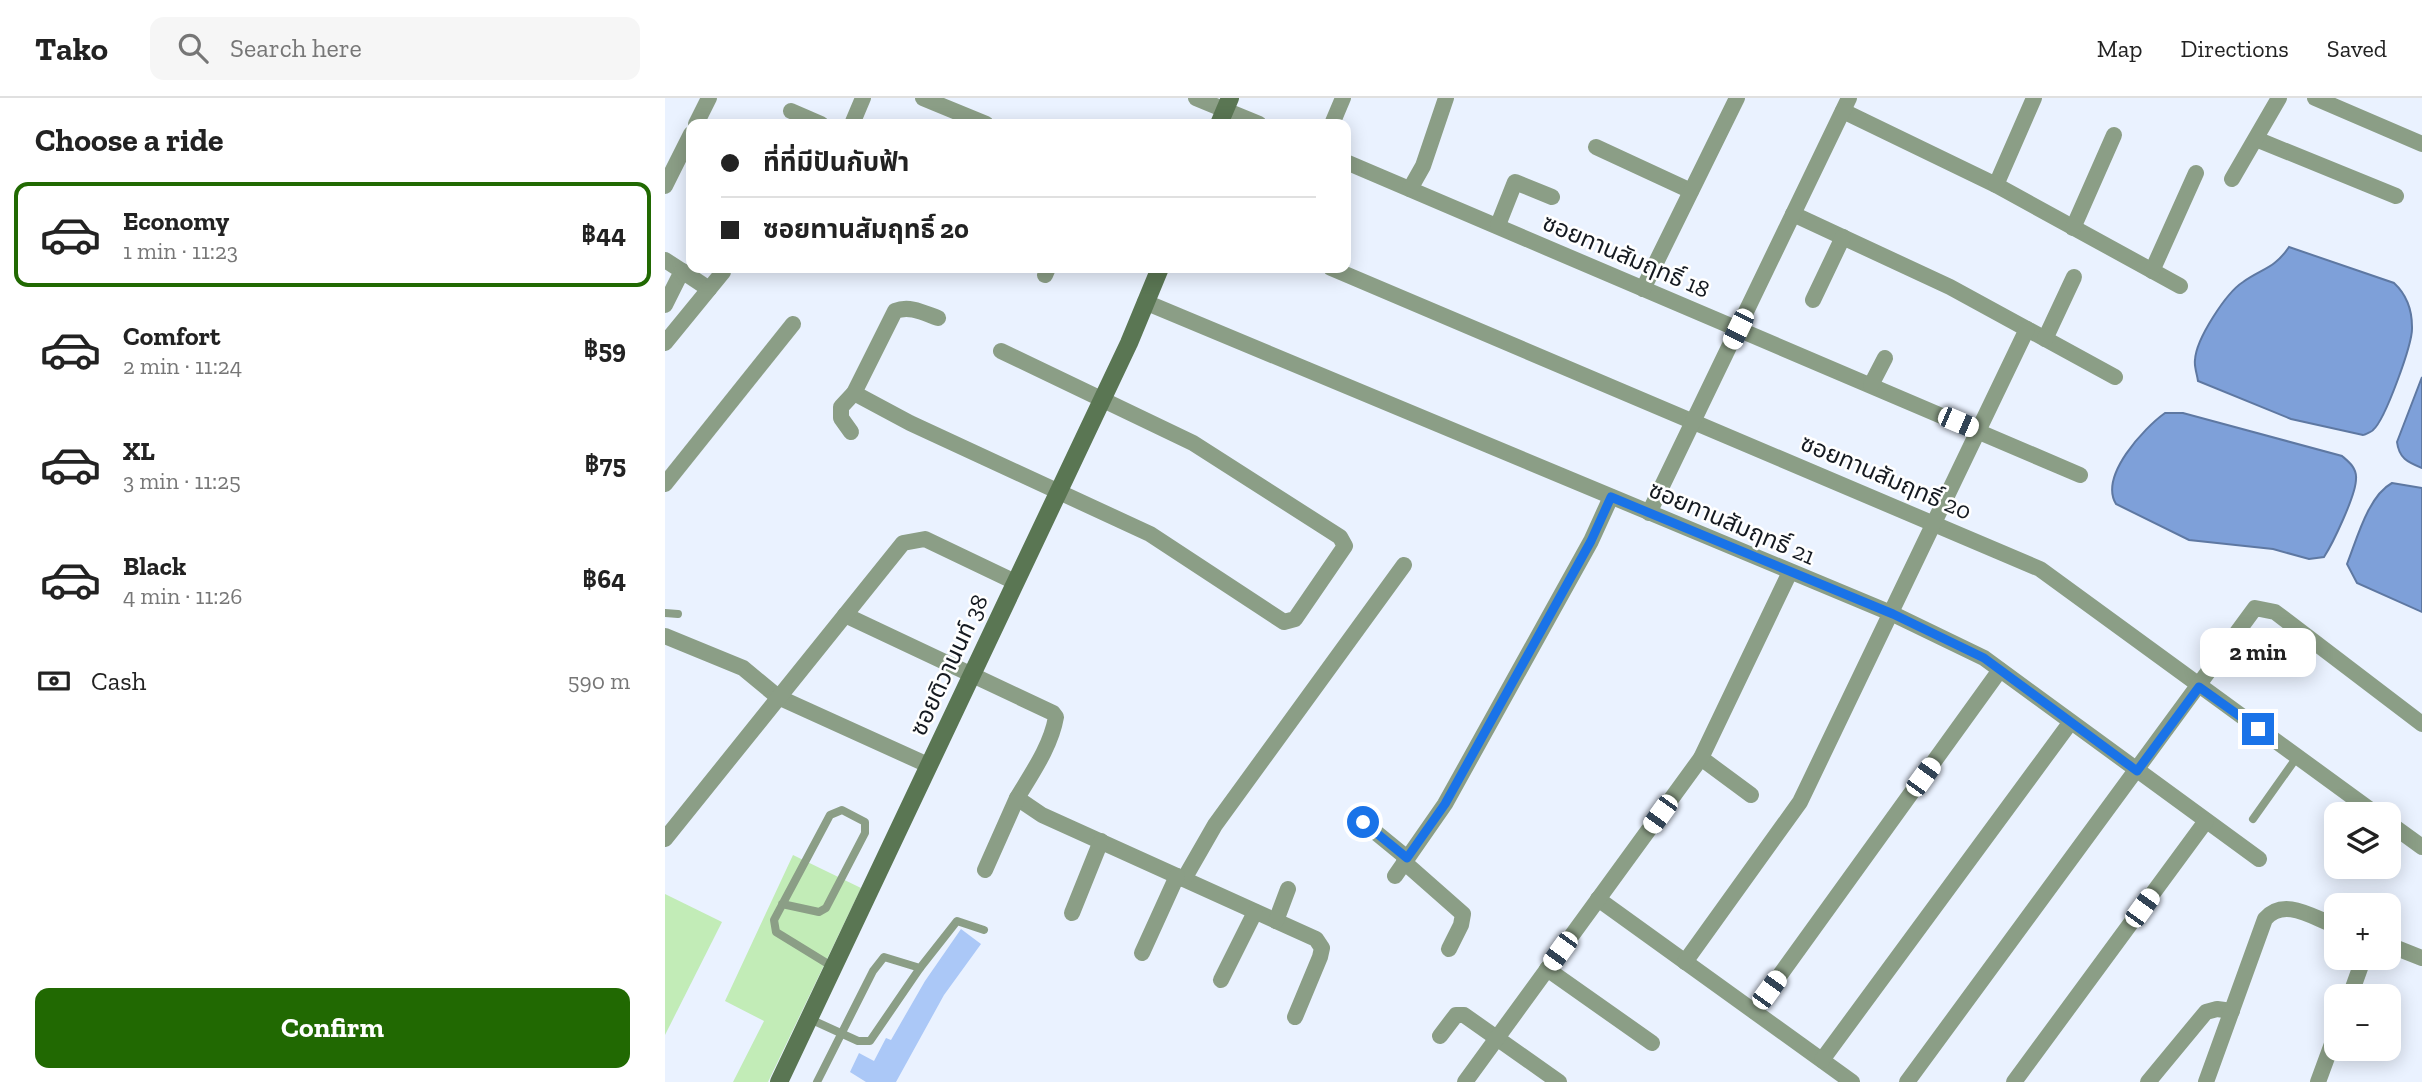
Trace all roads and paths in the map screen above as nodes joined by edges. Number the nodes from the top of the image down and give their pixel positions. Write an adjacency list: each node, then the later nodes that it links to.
1 (709, 98): 14 (street)
2 (863, 98): 16 (street)
3 (923, 98): 17 (street)
4 (1196, 98): 13 (street)
5 (1343, 98): 19 (street)
6 (1447, 98): 30 (street)
7 (2034, 98): 29 (street)
8 (2279, 98): 21 (street)
9 (2315, 98): 23 (street)
10 (1735, 99): 31 (street)
11 (1846, 104): 29 (street); 34 (street)
12 (791, 111): 15 (street)
13 (1225, 111): 18 (street)
14 (698, 119)
15 (809, 119)
16 (854, 119)
17 (973, 119)
18 (1246, 119)
19 (1334, 119)
20 (2114, 135): 36 (street)
21 (2256, 139): 27 (street); 32 (street)
22 (686, 144): 28 (street)
23 (2422, 144)
24 (1596, 147): 31 (street)
25 (1351, 164): 30 (street, ซอยทานสัมฤทธิ์ 18)
26 (2196, 173): 40 (street)
27 (2232, 179)
28 (665, 186)
29 (1996, 186): 36 (street)
30 (1410, 189): 35 (street, ซอยทานสัมฤทธิ์ 18)
31 (1691, 191): 47 (street)
32 (2396, 196)
33 (1552, 197): 35 (street)
34 (1793, 214): 37 (street); 53 (street)
35 (1497, 225): 47 (street, ซอยทานสัมฤทธิ์ 18)
36 (2073, 228): 40 (street)
37 (1843, 237): 48 (street); 54 (street)
38 (665, 260): 39 (street)
39 (682, 271): 46 (street); 50 (street)
40 (2152, 271): 45 (street)
41 (722, 273): 46 (street)
42 (1158, 273): 49 (street, ซอยติวานนท์ 38)
43 (1343, 273): 63 (street, ซอยทานสัมฤทธิ์ 20)
44 (2074, 276): 55 (street)
45 (2180, 286)
46 (709, 289): 56 (street)
47 (1643, 289): 53 (street, ซอยทานสัมฤทธิ์ 18)
48 (1813, 300)
49 (1145, 302): 62 (street, ซอยติวานนท์ 38); 69 (street, ซอยทานสัมฤทธิ์ 21)
50 (665, 304)
51 (939, 318): 61 (street)
52 (793, 324): 67 (street)
53 (1738, 329): 60 (street, ซอยทานสัมฤทธิ์ 18); 63 (street)
54 (2027, 329): 55 (street); 65 (street)
55 (2045, 339): 59 (street)
56 (665, 343)
57 (1000, 351): 62 (street)
58 (1885, 358): 60 (street)
59 (2115, 377)
60 (1871, 386): 65 (street, ซอยทานสัมฤทธิ์ 18)
61 (854, 393): 64 (street); 68 (street)
62 (1101, 401): 68 (street, ซอยติวานนท์ 38); 68 (street)
63 (1693, 420): 70 (street); 71 (street, ซอยทานสัมฤทธิ์ 20)
64 (851, 432)
65 (1979, 432): 66 (street, ซอยทานสัมฤทธิ์ 18); 71 (street)
66 (2080, 475)
67 (665, 484)
68 (1059, 490): 74 (street, ซอยติวานนท์ 38)
69 (1611, 497): 70 (street, ซอยทานสัมฤทธิ์ 21); 101 (street)
70 (1649, 513): 73 (street, ซอยทานสัมฤทธิ์ 21)
71 (1937, 523): 77 (street); 82 (street, ซอยทานสัมฤทธิ์ 20)
72 (1404, 565): 104 (street)
73 (1790, 572): 77 (street, ซอยทานสัมฤทธิ์ 21); 87 (street)
74 (1015, 582): 78 (street); 81 (street, ซอยติวานนท์ 38)
75 (665, 613): 76 (lane)
76 (678, 614)
77 (1893, 614): 80 (street, ซอยทานสัมฤทธิ์ 21); 117 (street)
78 (845, 615): 81 (street); 83 (street)
79 (665, 636): 83 (street)
80 (2000, 670): 84 (street, ซอยทานสัมฤทธิ์ 21); 122 (street)
81 (972, 673): 88 (street, ซอยติวานนท์ 38); 91 (street)
82 (2199, 687): 85 (street); 86 (street, ซอยทานสัมฤทธิ์ 20); 89 (street)
83 (778, 697): 88 (street); 97 (street)
84 (2070, 723): 89 (street, ซอยทานสัมฤทธิ์ 21); 130 (street)
85 (2422, 724)
86 (2297, 757): 92 (street, ซอยทานสัมฤทธิ์ 20); 93 (lane)
87 (1701, 758): 90 (street); 106 (street)
88 (928, 765): 118 (street, ซอยติวานนท์ 38)
89 (2137, 771): 94 (street, ซอยทานสัมฤทธิ์ 21); 137 (street)
90 (1751, 795)
91 (1017, 799): 98 (street); 102 (street)
92 (2359, 802)
93 (2253, 819)
94 (2206, 821): 100 (street, ซอยทานสัมฤทธิ์ 21); 138 (street)
95 (1363, 822): 101 (street)
96 (2401, 832): 99 (street)
97 (665, 839)
98 (1101, 841): 104 (street); 109 (street)
99 (2422, 847)
100 (2259, 859)
101 (1406, 860): 103 (street); 113 (street)
102 (985, 870)
103 (1395, 876)
104 (1181, 877): 108 (street); 115 (street)
105 (1288, 889): 110 (street)
106 (1598, 899): 117 (street); 120 (street)
107 (782, 904): 107 (lane); 118 (lane)
108 (1255, 912): 110 (street); 121 (street)
109 (1072, 913)
110 (1276, 921): 124 (street)
111 (2324, 921): 123 (street)
112 (984, 930): 119 (lane)
113 (1449, 949)
114 (2401, 950): 116 (street)
115 (1142, 953)
116 (2422, 958)
117 (1685, 962): 122 (street)
118 (833, 967): 125 (street, ซอยติวานนท์ 38)
119 (920, 968): 126 (lane); 126 (lane)
120 (1547, 969): 128 (street); 129 (street)
121 (1221, 980)
122 (1754, 1011): 130 (street)
123 (2232, 1011): 139 (street); 140 (street)
124 (1295, 1017)
125 (809, 1019): 126 (lane); 132 (street, ซอยติวานนท์ 38)
126 (844, 1034): 133 (lane)
127 (1440, 1037): 128 (street)
128 (1497, 1039): 134 (street); 135 (street)
129 (1653, 1043)
130 (1822, 1060): 136 (street)
131 (2326, 1061): 141 (street)
132 (779, 1082)
133 (817, 1082)
134 (1465, 1082)
135 (1559, 1082)
136 (1851, 1082)
137 (1907, 1082)
138 (2014, 1082)
139 (2148, 1082)
140 (2206, 1082)
141 (2318, 1082)

